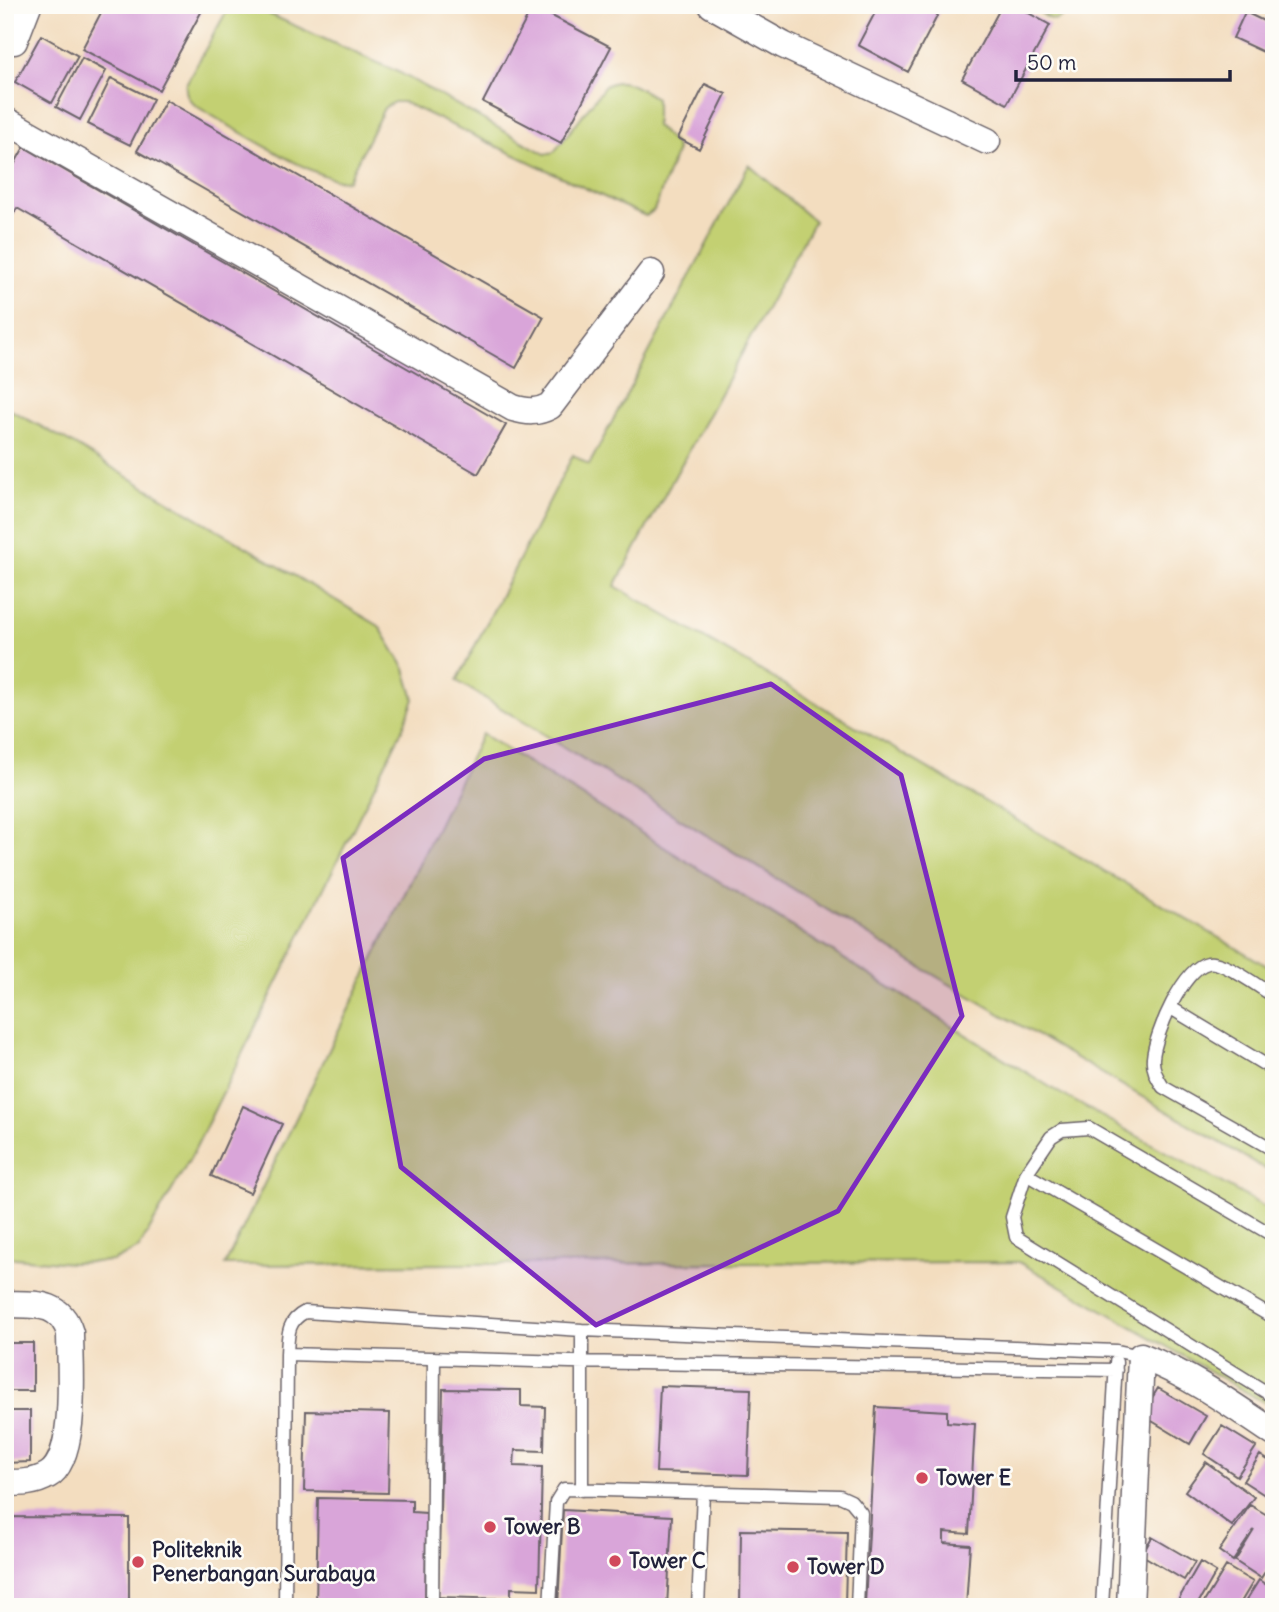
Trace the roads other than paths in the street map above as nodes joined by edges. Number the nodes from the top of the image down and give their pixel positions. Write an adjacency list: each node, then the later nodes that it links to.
1 (28, 5): 3 (street)
2 (712, 5): 5 (street)
3 (8, 46)
4 (5, 120): 6 (street)
5 (987, 141)
6 (651, 273)
7 (1274, 996): 8 (lane)
8 (1171, 1008): 9 (lane); 10 (lane)
9 (1274, 1070)
10 (1274, 1150)
11 (1026, 1174): 12 (lane); 14 (lane); 21 (lane)
12 (1274, 1236)
13 (5, 1304): 23 (street)
14 (1274, 1318)
15 (582, 1330): 16 (lane); 17 (lane); 19 (lane)
16 (287, 1354): 18 (lane); 27 (lane)
17 (1129, 1354): 20 (lane); 22 (street); 33 (street)
18 (434, 1358): 19 (lane); 26 (lane)
19 (581, 1361): 20 (lane); 24 (lane)
20 (1116, 1370): 32 (lane)
21 (1274, 1397)
22 (1274, 1433)
23 (5, 1483)
24 (582, 1490): 25 (lane); 29 (lane)
25 (704, 1492): 30 (lane); 31 (lane)
26 (432, 1606): 28 (lane)
27 (285, 1607)
28 (454, 1607)
29 (550, 1607)
30 (698, 1607)
31 (857, 1607)
32 (1102, 1607)
33 (1130, 1607)

